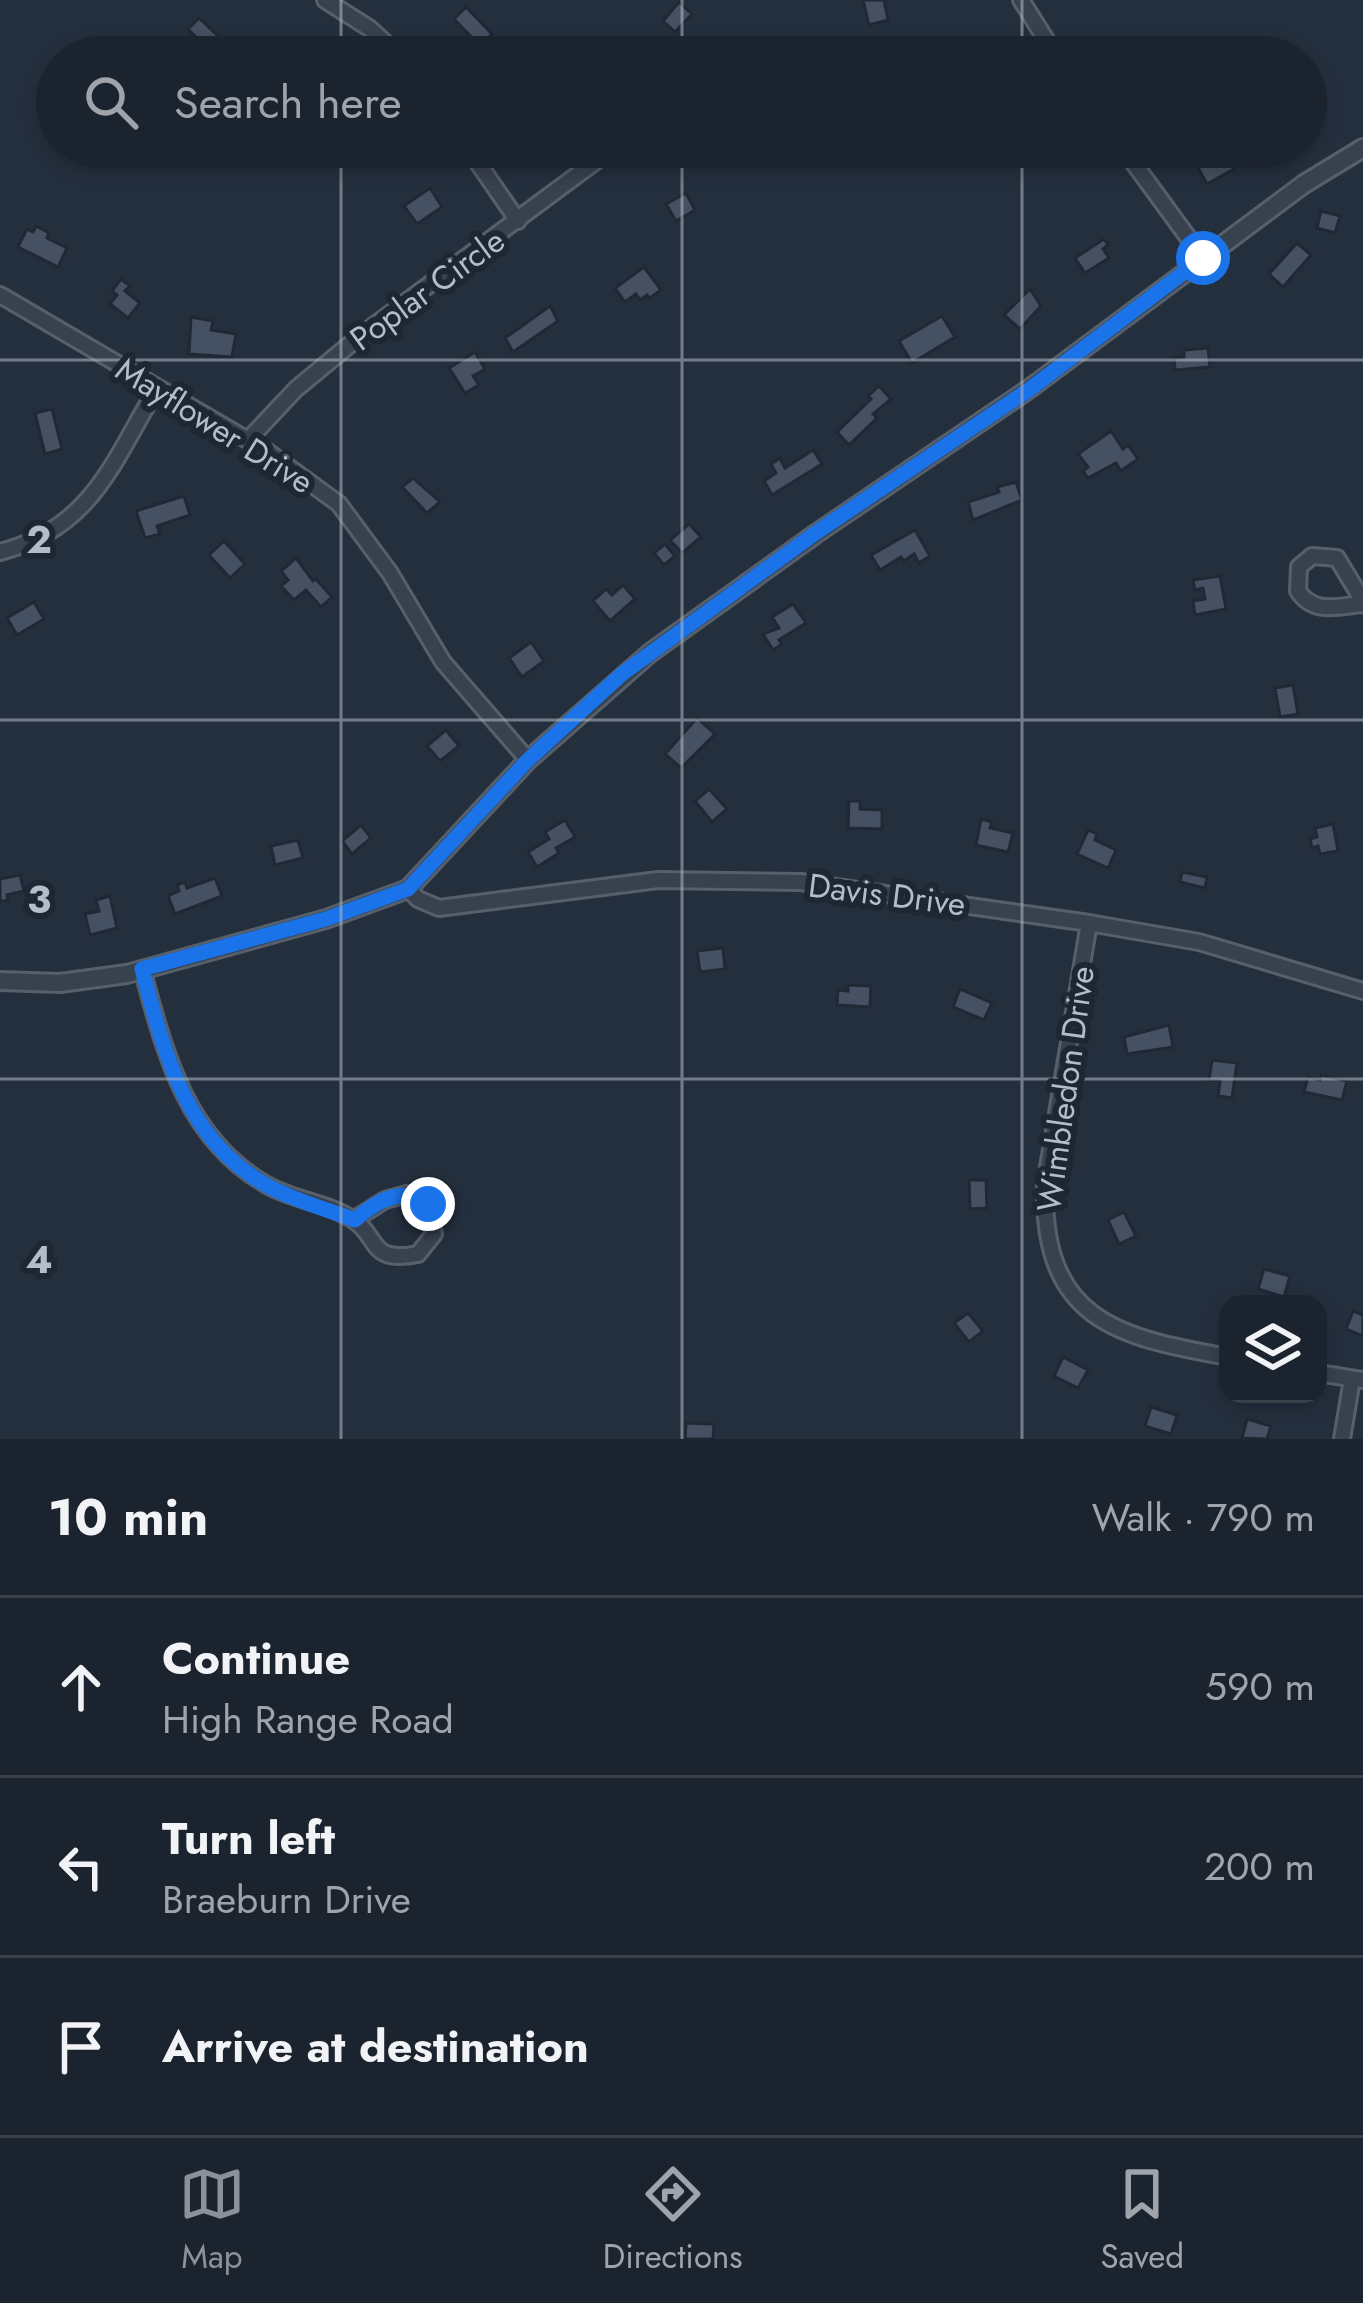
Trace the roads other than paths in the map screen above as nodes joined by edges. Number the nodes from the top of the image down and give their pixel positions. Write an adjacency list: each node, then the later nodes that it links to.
1 (326, 0): 3 (street)
2 (1021, 0): 4 (street)
3 (378, 36)
4 (1044, 36)
5 (1363, 148): 10 (street)
6 (481, 168): 9 (street)
7 (587, 168): 9 (street, Poplar Circle)
8 (1137, 168): 10 (street)
9 (518, 221): 13 (street, Poplar Circle)
10 (1203, 258): 16 (street)
11 (0, 295): 12 (street, Mayflower Drive)
12 (157, 388): 13 (street, Mayflower Drive); 14 (street)
13 (248, 440): 16 (street, Mayflower Drive)
14 (0, 553)
15 (1363, 602): 15 (street)
16 (528, 760): 17 (street)
17 (408, 889): 18 (street, Davis Drive); 19 (street)
18 (1089, 922): 21 (street, Davis Drive); 23 (street, Wimbledon Drive)
19 (142, 969): 20 (street); 22 (street)
20 (0, 981)
21 (1363, 991)
22 (355, 1220): 22 (street)
23 (1219, 1355)
24 (1327, 1374): 25 (street)
25 (1357, 1379): 26 (street)
26 (1342, 1439)

